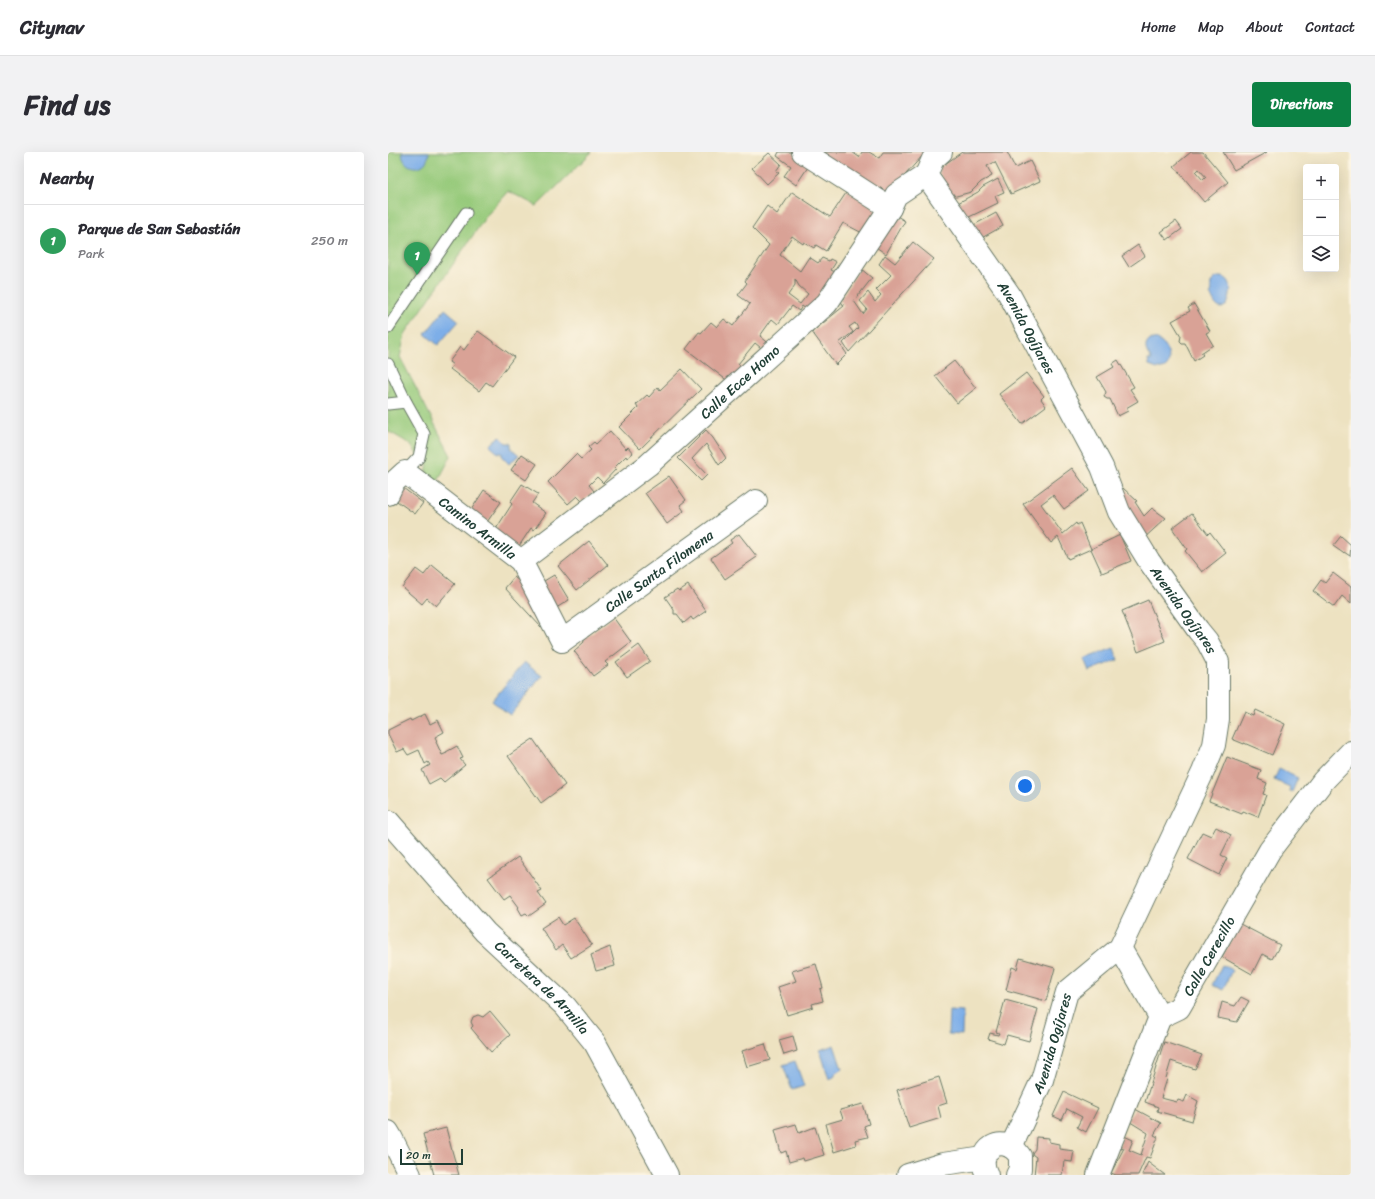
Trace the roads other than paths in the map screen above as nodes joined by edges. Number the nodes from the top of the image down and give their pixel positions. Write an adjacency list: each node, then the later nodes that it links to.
1 (804, 152): 3 (street)
2 (933, 159): 3 (street, Calle Ecce Homo); 16 (street, Avenida Ogíjares)
3 (890, 208): 12 (street, Calle Ecce Homo)
4 (466, 213): 5 (lane)
5 (388, 328)
6 (388, 364): 7 (lane)
7 (406, 402): 8 (lane); 9 (lane)
8 (388, 404)
9 (405, 472): 10 (street); 12 (street, Camino Armilla)
10 (388, 494)
11 (756, 501): 13 (street, Calle Santa Filomena)
12 (521, 561): 13 (street, Camino Armilla)
13 (562, 641)
14 (1351, 752): 17 (street, Calle Cerecillo)
15 (388, 821): 22 (street, Carretera de Armilla)
16 (1120, 948): 17 (street); 19 (street, Avenida Ogíjares)
17 (1160, 1018): 25 (street)
18 (388, 1132): 21 (street)
19 (1011, 1147): 20 (street); 24 (street)
20 (986, 1166): 23 (street)
21 (410, 1175)
22 (667, 1175)
23 (908, 1175)
24 (1017, 1175)
25 (1098, 1175)

